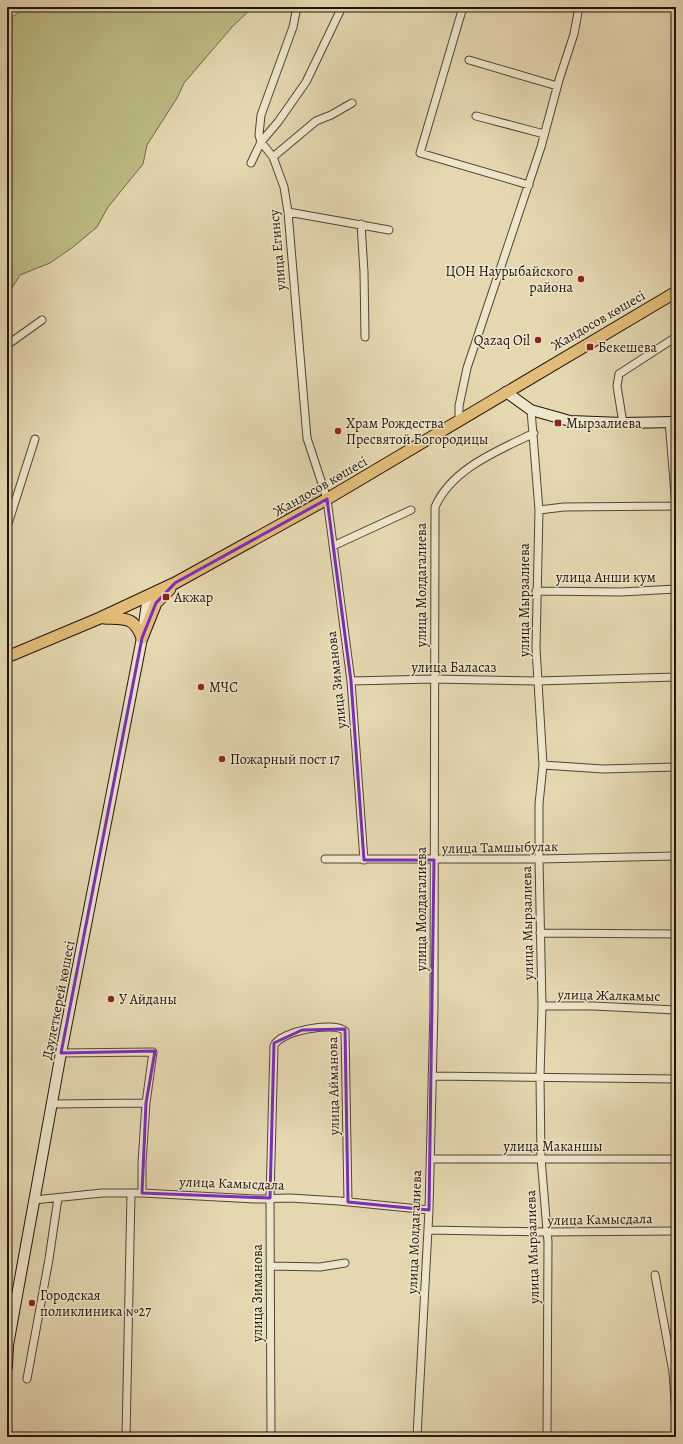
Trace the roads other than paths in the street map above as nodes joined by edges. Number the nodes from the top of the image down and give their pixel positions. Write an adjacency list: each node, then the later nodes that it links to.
1 (297, 7): 10 (street)
2 (342, 7): 10 (street)
3 (462, 7): 13 (street)
4 (579, 7): 6 (street)
5 (469, 60): 6 (street)
6 (557, 86): 9 (street)
7 (352, 103): 11 (street)
8 (476, 116): 9 (street)
9 (544, 134): 13 (street)
10 (261, 142): 11 (street, улица Егинсу); 12 (street)
11 (273, 157): 14 (street, улица Егинсу)
12 (251, 163)
13 (529, 184): 24 (street)
14 (288, 212): 15 (street); 29 (street, улица Егинсу)
15 (361, 224): 16 (street); 19 (street)
16 (389, 230)
17 (676, 292): 22 (main road, Жандосов көшесі)
18 (42, 320): 21 (street)
19 (365, 337)
20 (674, 340): 26 (street)
21 (7, 345)
22 (506, 392): 23 (main road); 24 (main road, Жандосов көшесі)
23 (531, 410): 26 (main road); 27 (street, улица Мырзалиева)
24 (459, 420): 29 (main road, Жандосов көшесі)
25 (672, 421): 26 (main road); 30 (street)
26 (623, 423)
27 (534, 433): 32 (street, улица Мырзалиева); 43 (street, улица Молдагалиева)
28 (35, 438): 33 (street)
29 (327, 499): 34 (street, улица Зиманова); 35 (main road, Жандосов көшесі)
30 (676, 506): 32 (street)
31 (411, 510): 34 (street)
32 (539, 510): 37 (street, улица Мырзалиева)
33 (7, 527)
34 (333, 546): 44 (street, улица Зиманова)
35 (175, 584): 38 (main road, Жандосов көшесі); 40 (main road)
36 (676, 589): 37 (street, улица Анши кум)
37 (536, 591): 45 (street, улица Мырзалиева)
38 (148, 596): 39 (main road, Жандосов көшесі); 40 (main road, Дәулеткерей көшесі)
39 (100, 618): 40 (main road); 41 (main road, Жандосов көшесі)
40 (142, 638): 57 (main road, Дәулеткерей көшесі)
41 (7, 657)
42 (676, 677): 45 (street, улица Баласаз)
43 (433, 679): 44 (street, улица Баласаз); 45 (street, улица Баласаз); 52 (street, улица Молдагалиева)
44 (352, 681): 51 (street, улица Зиманова)
45 (537, 681): 46 (street, улица Мырзалиева)
46 (543, 765): 47 (street); 50 (street, улица Мырзалиева)
47 (676, 767)
48 (676, 856): 50 (street, улица Тамшыбулак)
49 (325, 859): 51 (street, улица Тамшыбулак)
50 (539, 859): 52 (street, улица Тамшыбулак); 53 (street, улица Мырзалиева)
51 (364, 860): 52 (street, улица Тамшыбулак)
52 (434, 860): 58 (street, улица Молдагалиева)
53 (540, 933): 54 (street); 55 (street, улица Мырзалиева)
54 (676, 934)
55 (542, 1006): 56 (street, улица Жалкамыс); 59 (street, улица Мырзалиева)
56 (676, 1010)
57 (61, 1053): 61 (street); 62 (main road, Дәулеткерей көшесі)
58 (432, 1076): 59 (street); 65 (street, улица Молдагалиева)
59 (540, 1077): 60 (street); 64 (street, улица Мырзалиева)
60 (676, 1079)
61 (146, 1103): 62 (street); 68 (street)
62 (52, 1104): 71 (main road, Дәулеткерей көшесі)
63 (271, 1149): 70 (street, улица Зиманова); 72 (street, улица Айманова)
64 (542, 1158): 65 (street, улица Маканшы); 66 (street, улица Маканшы); 76 (street, улица Мырзалиева)
65 (430, 1159): 73 (street, улица Молдагалиева)
66 (676, 1159)
67 (131, 1193): 68 (street, улица Камысдала); 69 (street, улица Камысдала); 83 (street)
68 (142, 1193): 70 (street, улица Камысдала)
69 (58, 1198): 71 (street, улица Камысдала); 81 (street)
70 (270, 1198): 72 (street, улица Камысдала); 78 (street, улица Зиманова)
71 (34, 1200): 80 (main road, Дәулеткерей көшесі)
72 (348, 1202): 73 (street, улица Камысдала)
73 (429, 1210): 74 (street, улица Молдагалиева)
74 (428, 1230): 76 (street, улица Камысдала); 85 (street, улица Молдагалиева)
75 (676, 1231): 76 (street, улица Камысдала)
76 (546, 1232): 86 (street, улица Мырзалиева)
77 (345, 1263): 78 (street)
78 (270, 1266): 84 (street, улица Зиманова)
79 (655, 1276): 82 (street)
80 (7, 1367)
81 (27, 1379)
82 (676, 1416)
83 (126, 1437)
84 (271, 1437)
85 (418, 1437)
86 (547, 1437)

